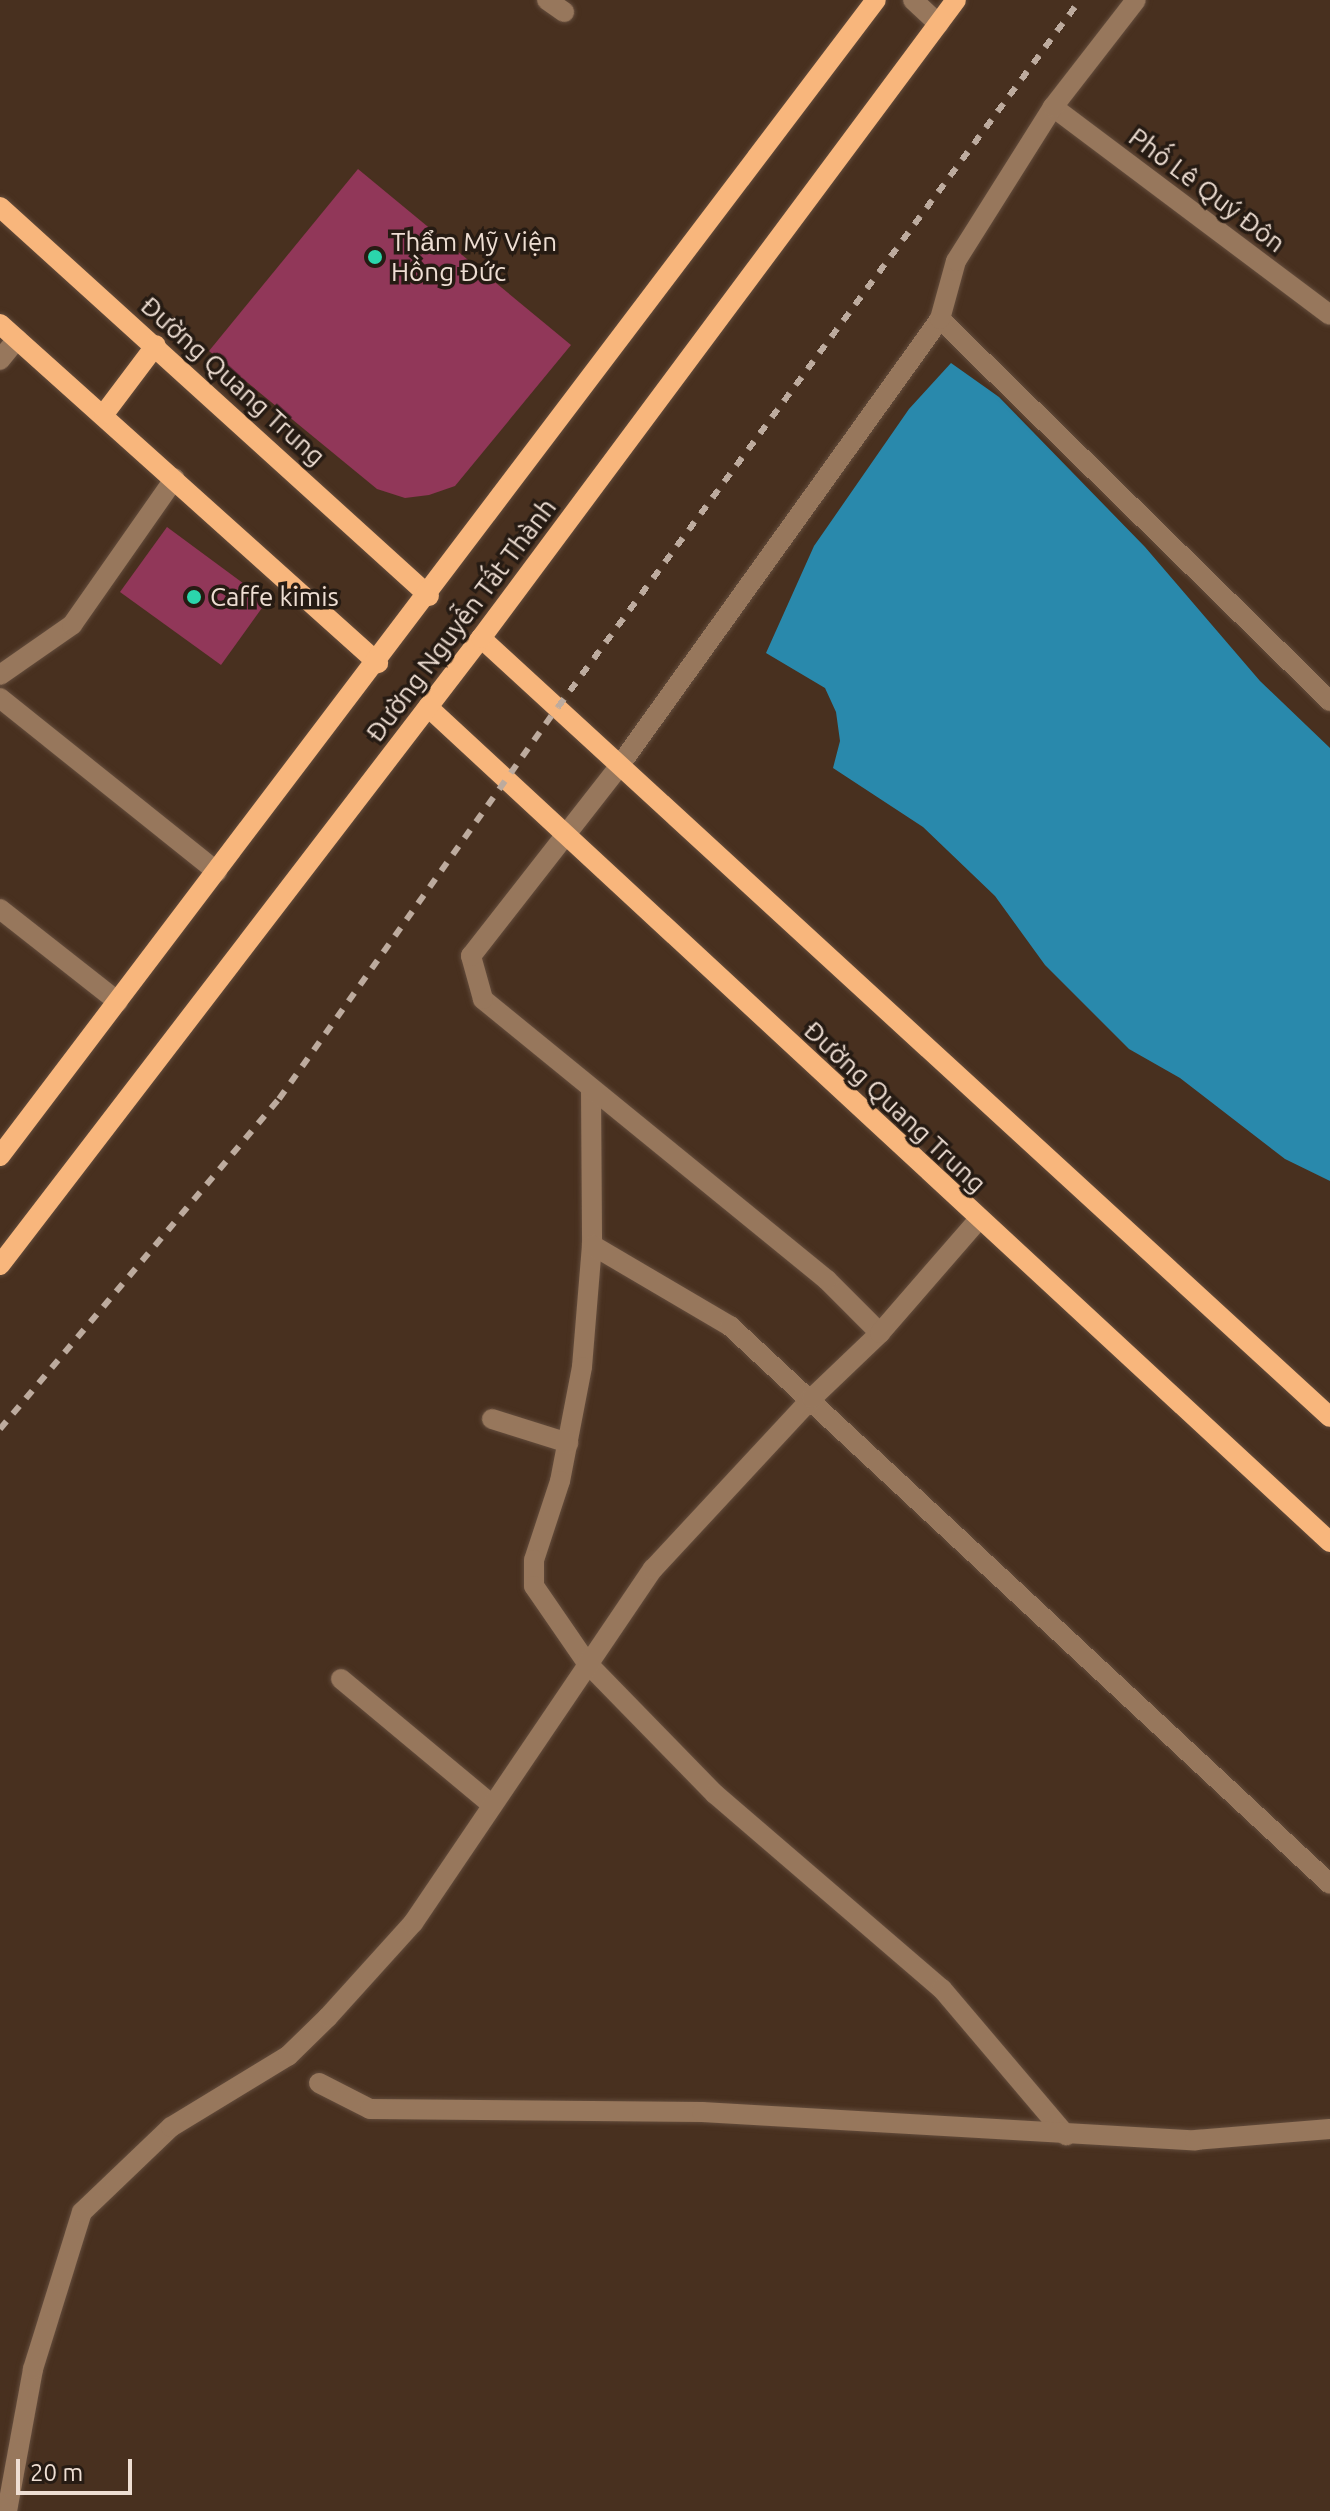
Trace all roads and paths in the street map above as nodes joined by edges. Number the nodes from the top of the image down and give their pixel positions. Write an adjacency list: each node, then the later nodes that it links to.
1 (876, 0): 16 (main road, Đường Nguyễn Tất Thành)
2 (913, 0): 5 (street)
3 (956, 0): 5 (main road, Đường Nguyễn Tất Thành)
4 (1136, 0): 6 (street)
5 (939, 24): 17 (main road, Đường Nguyễn Tất Thành)
6 (1053, 107): 8 (street, Phố Lê Quý Đôn); 9 (street)
7 (0, 207): 12 (main road, Đường Quang Trung)
8 (1330, 315)
9 (940, 319): 21 (street); 23 (street)
10 (0, 324): 11 (main road)
11 (17, 339): 13 (street); 14 (main road)
12 (156, 345): 14 (main road); 16 (main road, Đường Quang Trung)
13 (0, 360)
14 (104, 414): 15 (main road)
15 (175, 478): 18 (main road); 19 (street)
16 (429, 596): 18 (main road, Đường Nguyễn Tất Thành)
17 (481, 638): 22 (main road, Đường Nguyễn Tất Thành); 23 (main road)
18 (378, 663): 25 (main road, Đường Nguyễn Tất Thành)
19 (0, 675)
20 (0, 698): 25 (street)
21 (1330, 701)
22 (428, 707): 24 (main road, Đường Quang Trung); 32 (main road, Đường Nguyễn Tất Thành)
23 (620, 765): 24 (street); 35 (main road)
24 (566, 836): 28 (street); 30 (main road, Đường Quang Trung)
25 (217, 872): 27 (main road, Đường Nguyễn Tất Thành)
26 (0, 909): 27 (street)
27 (118, 1002): 29 (main road, Đường Nguyễn Tất Thành)
28 (591, 1090): 31 (street); 33 (street)
29 (0, 1156)
30 (979, 1219): 33 (street); 38 (main road, Đường Quang Trung)
31 (592, 1245): 34 (street); 37 (street)
32 (0, 1265)
33 (880, 1333): 34 (street)
34 (812, 1398): 39 (street); 42 (street)
35 (1330, 1417)
36 (492, 1419): 37 (street)
37 (568, 1443): 39 (street)
38 (1330, 1542)
39 (587, 1663): 41 (street); 45 (street)
40 (341, 1679): 41 (street)
41 (491, 1804): 46 (street)
42 (1330, 1884)
43 (319, 2083): 45 (street)
44 (1330, 2129): 45 (street)
45 (1066, 2135)
46 (7, 2511)

